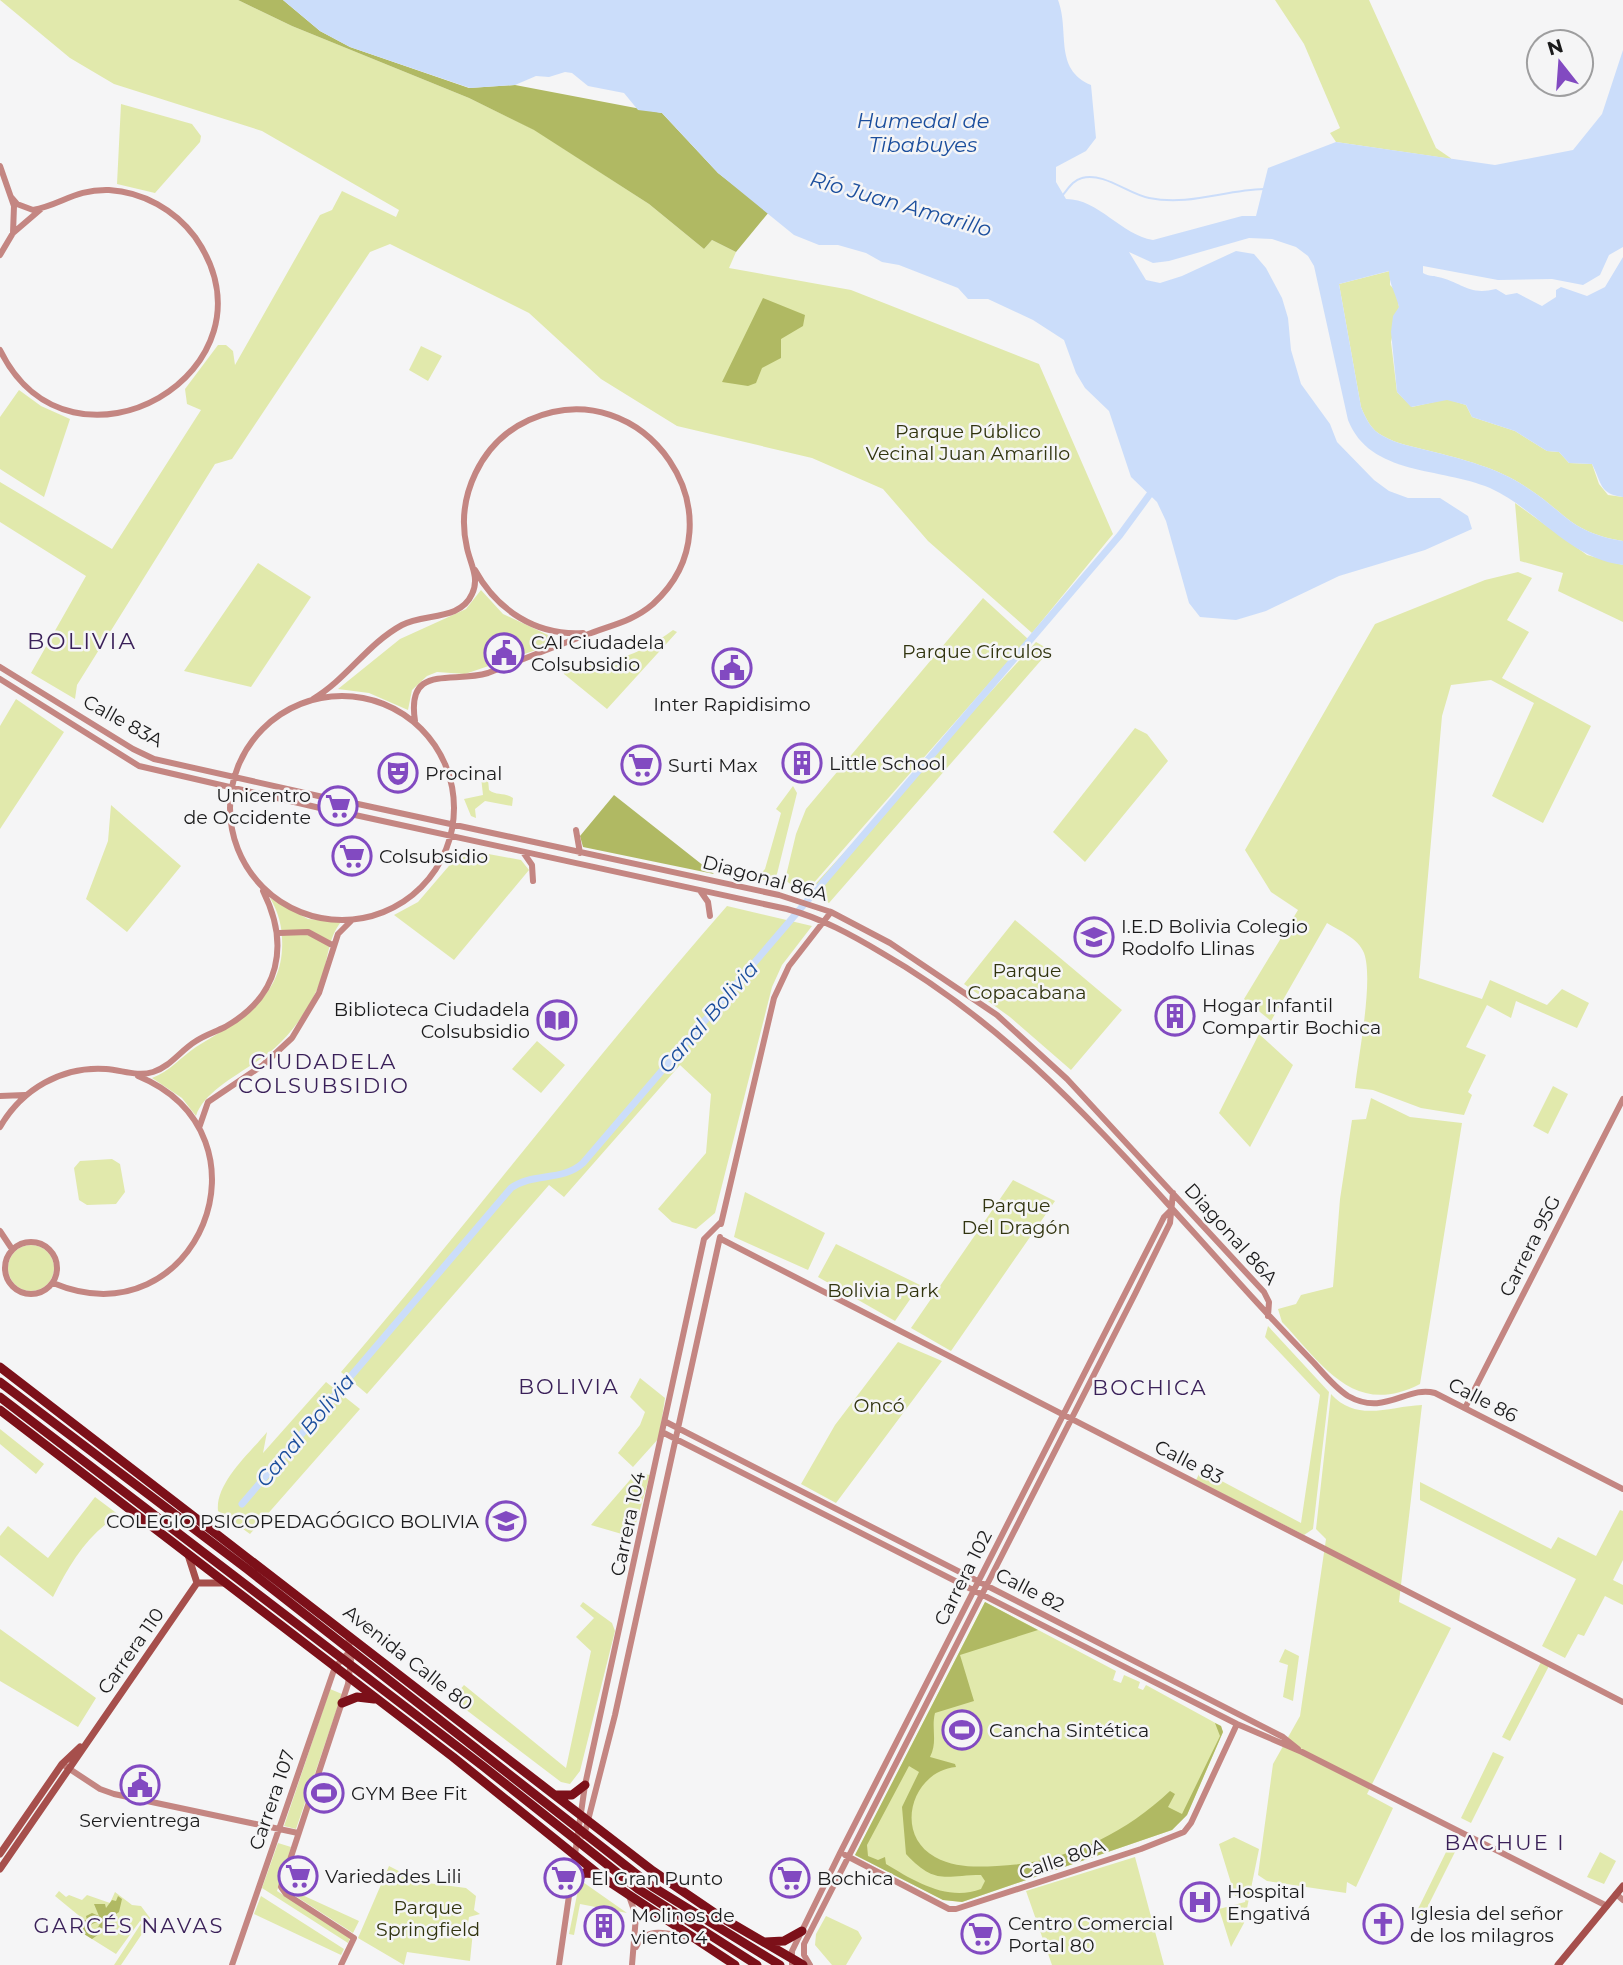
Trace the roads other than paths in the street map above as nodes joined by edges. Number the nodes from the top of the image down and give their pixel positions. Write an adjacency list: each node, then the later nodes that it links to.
1 (0, 166): 2 (street)
2 (11, 197): 3 (street); 4 (street)
3 (42, 208): 4 (street); 6 (street)
4 (13, 233): 5 (street)
5 (0, 256)
6 (0, 350)
7 (474, 569): 8 (street); 8 (street); 11 (street)
8 (591, 633): 12 (street)
9 (0, 667): 13 (street, Calle 83A)
10 (0, 679): 15 (street, Calle 83A)
11 (313, 699): 12 (street); 13 (street)
12 (415, 721): 18 (street)
13 (233, 777): 14 (street, Calle 83A); 15 (street)
14 (275, 786): 16 (street); 16 (street, Calle 83A)
15 (231, 788): 16 (street, Calle 83A); 25 (street)
16 (272, 797)
17 (421, 818): 18 (street); 19 (street); 19 (street)
18 (453, 825): 21 (street); 23 (street, Diagonal 86A)
19 (418, 829): 21 (street)
20 (576, 830): 23 (street)
21 (451, 836): 22 (street, Diagonal 86A); 29 (street)
22 (523, 852): 24 (street); 26 (street, Diagonal 86A)
23 (580, 853): 27 (street, Diagonal 86A)
24 (533, 881)
25 (261, 886): 29 (street); 31 (street)
26 (700, 890): 28 (street); 30 (street, Diagonal 86A)
27 (831, 912): 30 (street, Carrera 104); 39 (street, Diagonal 86A)
28 (710, 916)
29 (354, 919): 32 (street)
30 (823, 921): 40 (street, Diagonal 86A); 42 (street, Carrera 104)
31 (279, 933): 32 (street); 33 (street)
32 (334, 946): 38 (street)
33 (132, 1074): 34 (street); 38 (street)
34 (27, 1094): 35 (street); 37 (street)
35 (0, 1096)
36 (1623, 1099): 54 (street, Carrera 95G)
37 (0, 1127)
38 (199, 1129): 45 (street)
39 (1173, 1193): 40 (street, Carrera 102); 48 (street, Diagonal 86A)
40 (1172, 1209): 46 (street, Carrera 102); 47 (street, Carrera 102); 48 (street, Diagonal 86A)
41 (0, 1231): 44 (street)
42 (718, 1240): 43 (street, Carrera 104); 43 (street, Calle 83); 56 (street, Calle 83); 59 (street, Carrera 104)
43 (704, 1244): 58 (street, Carrera 104)
44 (12, 1250): 45 (street); 45 (street)
45 (53, 1283)
46 (1127, 1290): 47 (street); 49 (street, Carrera 102)
47 (1135, 1294): 50 (street, Carrera 102)
48 (1268, 1315): 54 (street, Calle 86)
49 (1101, 1341): 50 (street); 56 (street, Carrera 102)
50 (1109, 1345): 57 (street, Carrera 102)
51 (0, 1367): 74 (highway, Avenida Calle 80)
52 (0, 1382): 75 (highway, Avenida Calle 80)
53 (0, 1397): 69 (highway, Avenida Calle 80)
54 (1465, 1408): 62 (street, Calle 86)
55 (0, 1410): 65 (highway)
56 (1064, 1415): 57 (street, Calle 83); 66 (street, Carrera 102)
57 (1072, 1419): 70 (street, Carrera 102); 82 (street, Calle 83)
58 (666, 1422): 59 (street, Calle 82); 60 (street, Carrera 104)
59 (677, 1427): 61 (street, Carrera 104); 63 (street, Calle 82)
60 (664, 1433): 61 (street, Calle 82); 92 (street, Carrera 104)
61 (674, 1438): 64 (street, Calle 82); 95 (street, Carrera 104)
62 (1623, 1489)
63 (880, 1531): 64 (street); 66 (street, Calle 82)
64 (875, 1539): 71 (street, Calle 82)
65 (188, 1555): 67 (main road); 68 (highway)
66 (979, 1582): 70 (street, Calle 82); 71 (street, Carrera 102)
67 (197, 1583): 68 (main road); 84 (main road, Carrera 110)
68 (227, 1583): 73 (highway)
69 (248, 1585): 73 (highway); 76 (highway, Avenida Calle 80)
70 (987, 1586): 72 (street, Carrera 102); 86 (street, Calle 82)
71 (974, 1590): 72 (street, Calle 82); 100 (street, Carrera 102)
72 (983, 1594): 85 (street, Calle 82); 103 (street, Carrera 102)
73 (256, 1605): 78 (highway)
74 (347, 1633): 75 (street, Carrera 107); 93 (highway, Avenida Calle 80)
75 (351, 1650): 76 (street, Carrera 107); 77 (street, Carrera 107); 97 (highway, Avenida Calle 80)
76 (342, 1658): 77 (highway, Avenida Calle 80); 78 (street, Carrera 107)
77 (351, 1665): 79 (street, Carrera 107); 90 (highway, Avenida Calle 80)
78 (335, 1667): 79 (highway); 96 (street, Carrera 107)
79 (350, 1679): 81 (highway); 83 (street, Carrera 107)
80 (106, 1698): 84 (main road)
81 (377, 1700): 83 (highway); 89 (highway)
82 (1623, 1702)
83 (342, 1703): 98 (street, Carrera 107)
84 (113, 1704): 91 (main road, Carrera 110)
85 (1237, 1724): 87 (street, Calle 82); 103 (street, Calle 80A)
86 (1283, 1737): 87 (street); 88 (street, Calle 82)
87 (1278, 1744): 88 (street, Calle 82)
88 (1302, 1752): 110 (street, Calle 82)
89 (453, 1757): 90 (highway); 102 (highway)
90 (475, 1760): 99 (highway, Avenida Calle 80)
91 (65, 1766): 96 (street); 101 (main road, Carrera 110); 104 (main road, Carrera 110)
92 (585, 1785): 93 (highway); 94 (street, Carrera 104)
93 (552, 1793): 94 (highway, Avenida Calle 80)
94 (580, 1814): 95 (highway, Avenida Calle 80); 97 (street, Carrera 104)
95 (590, 1822): 97 (street, Carrera 104); 113 (highway, Avenida Calle 80)
96 (279, 1829): 98 (street); 116 (street, Carrera 107)
97 (582, 1831): 99 (street, Carrera 104); 122 (highway, Avenida Calle 80)
98 (298, 1833): 117 (street, Carrera 107)
99 (579, 1843): 102 (street, Carrera 104); 121 (highway, Avenida Calle 80)
100 (840, 1853): 103 (street, Calle 80A); 111 (street, Carrera 102)
101 (0, 1854)
102 (576, 1856): 105 (highway); 106 (street, Carrera 104)
103 (848, 1856): 124 (street, Carrera 102)
104 (0, 1869)
105 (602, 1877): 106 (highway); 108 (highway)
106 (572, 1883): 118 (street, Carrera 104)
107 (1623, 1886): 109 (main road)
108 (629, 1896): 112 (highway); 114 (street)
109 (1620, 1897): 110 (main road)
110 (1607, 1906): 125 (main road)
111 (802, 1931): 113 (highway); 115 (street, Carrera 102)
112 (689, 1937): 114 (street); 120 (highway)
113 (761, 1941): 115 (highway, Avenida Calle 80)
114 (635, 1949): 119 (street)
115 (792, 1962): 123 (highway, Avenida Calle 80)
116 (232, 1965)
117 (341, 1965)
118 (559, 1965)
119 (632, 1965)
120 (735, 1965)
121 (757, 1965)
122 (780, 1965)
123 (803, 1965)
124 (810, 1965)
125 (1558, 1965)

